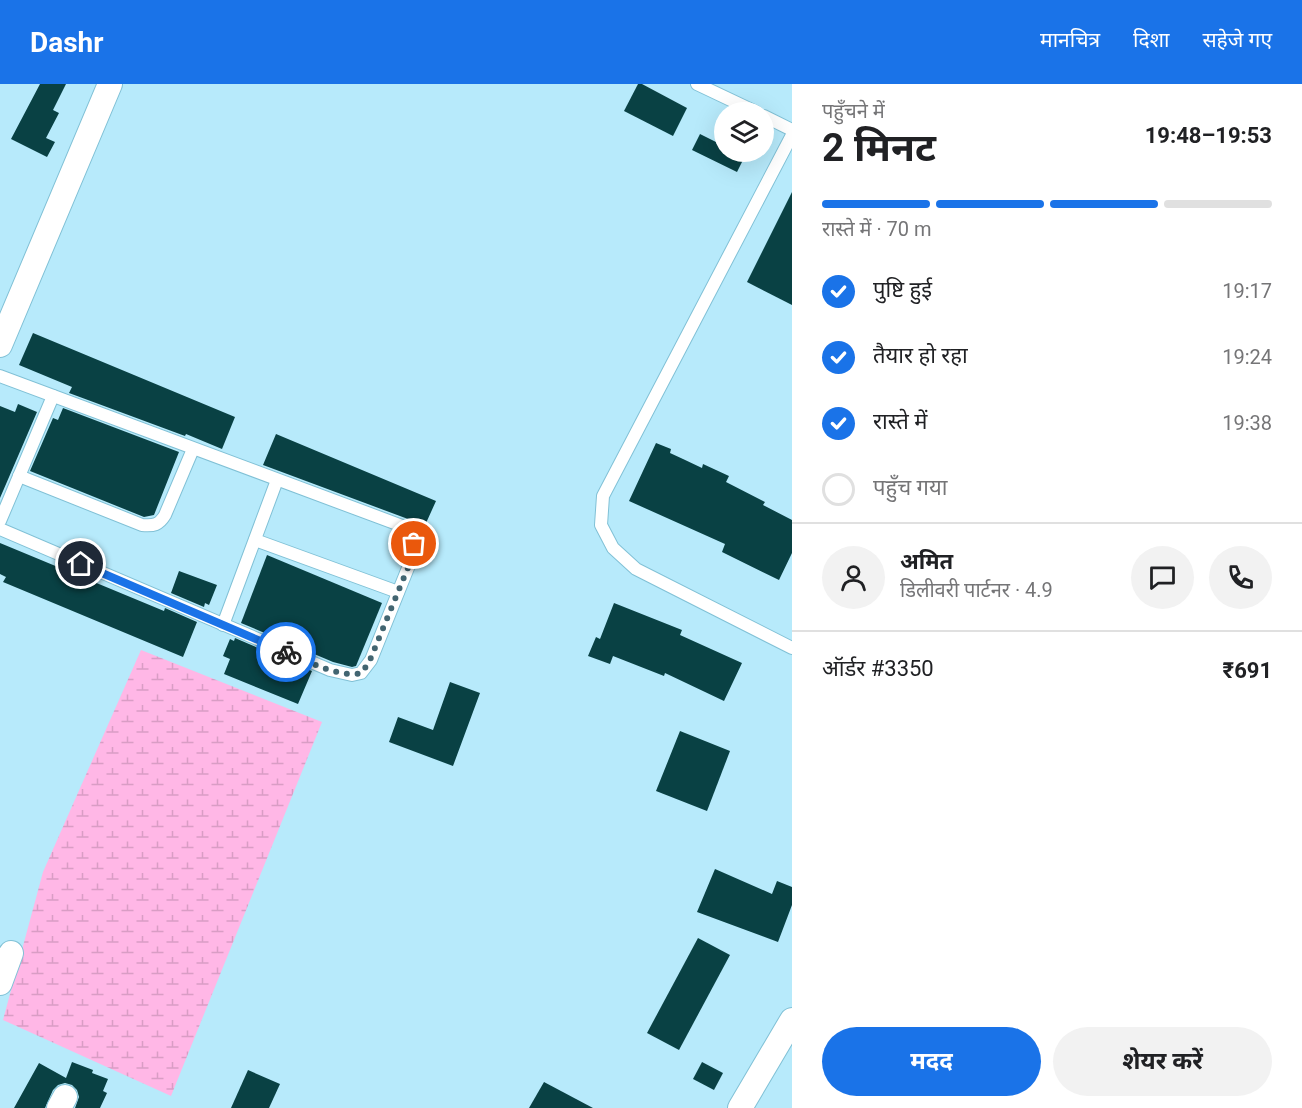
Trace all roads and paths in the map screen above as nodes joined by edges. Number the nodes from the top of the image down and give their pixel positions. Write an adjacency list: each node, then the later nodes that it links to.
1 (110, 84): 7 (street)
2 (697, 84): 3 (lane)
3 (735, 102)
4 (774, 121): 5 (lane)
5 (792, 130)
6 (792, 135): 18 (lane)
7 (0, 345)
8 (0, 376): 9 (lane)
9 (53, 396): 10 (lane); 11 (lane)
10 (193, 448): 11 (lane); 12 (lane)
11 (19, 476): 13 (lane)
12 (277, 480): 15 (lane); 16 (lane)
13 (0, 521)
14 (0, 529): 17 (lane)
15 (255, 540): 16 (lane); 17 (lane)
16 (398, 592): 17 (lane)
17 (223, 625)
18 (792, 648)
19 (11, 953): 20 (street)
20 (0, 983)
21 (792, 1020): 22 (street)
22 (740, 1108)

